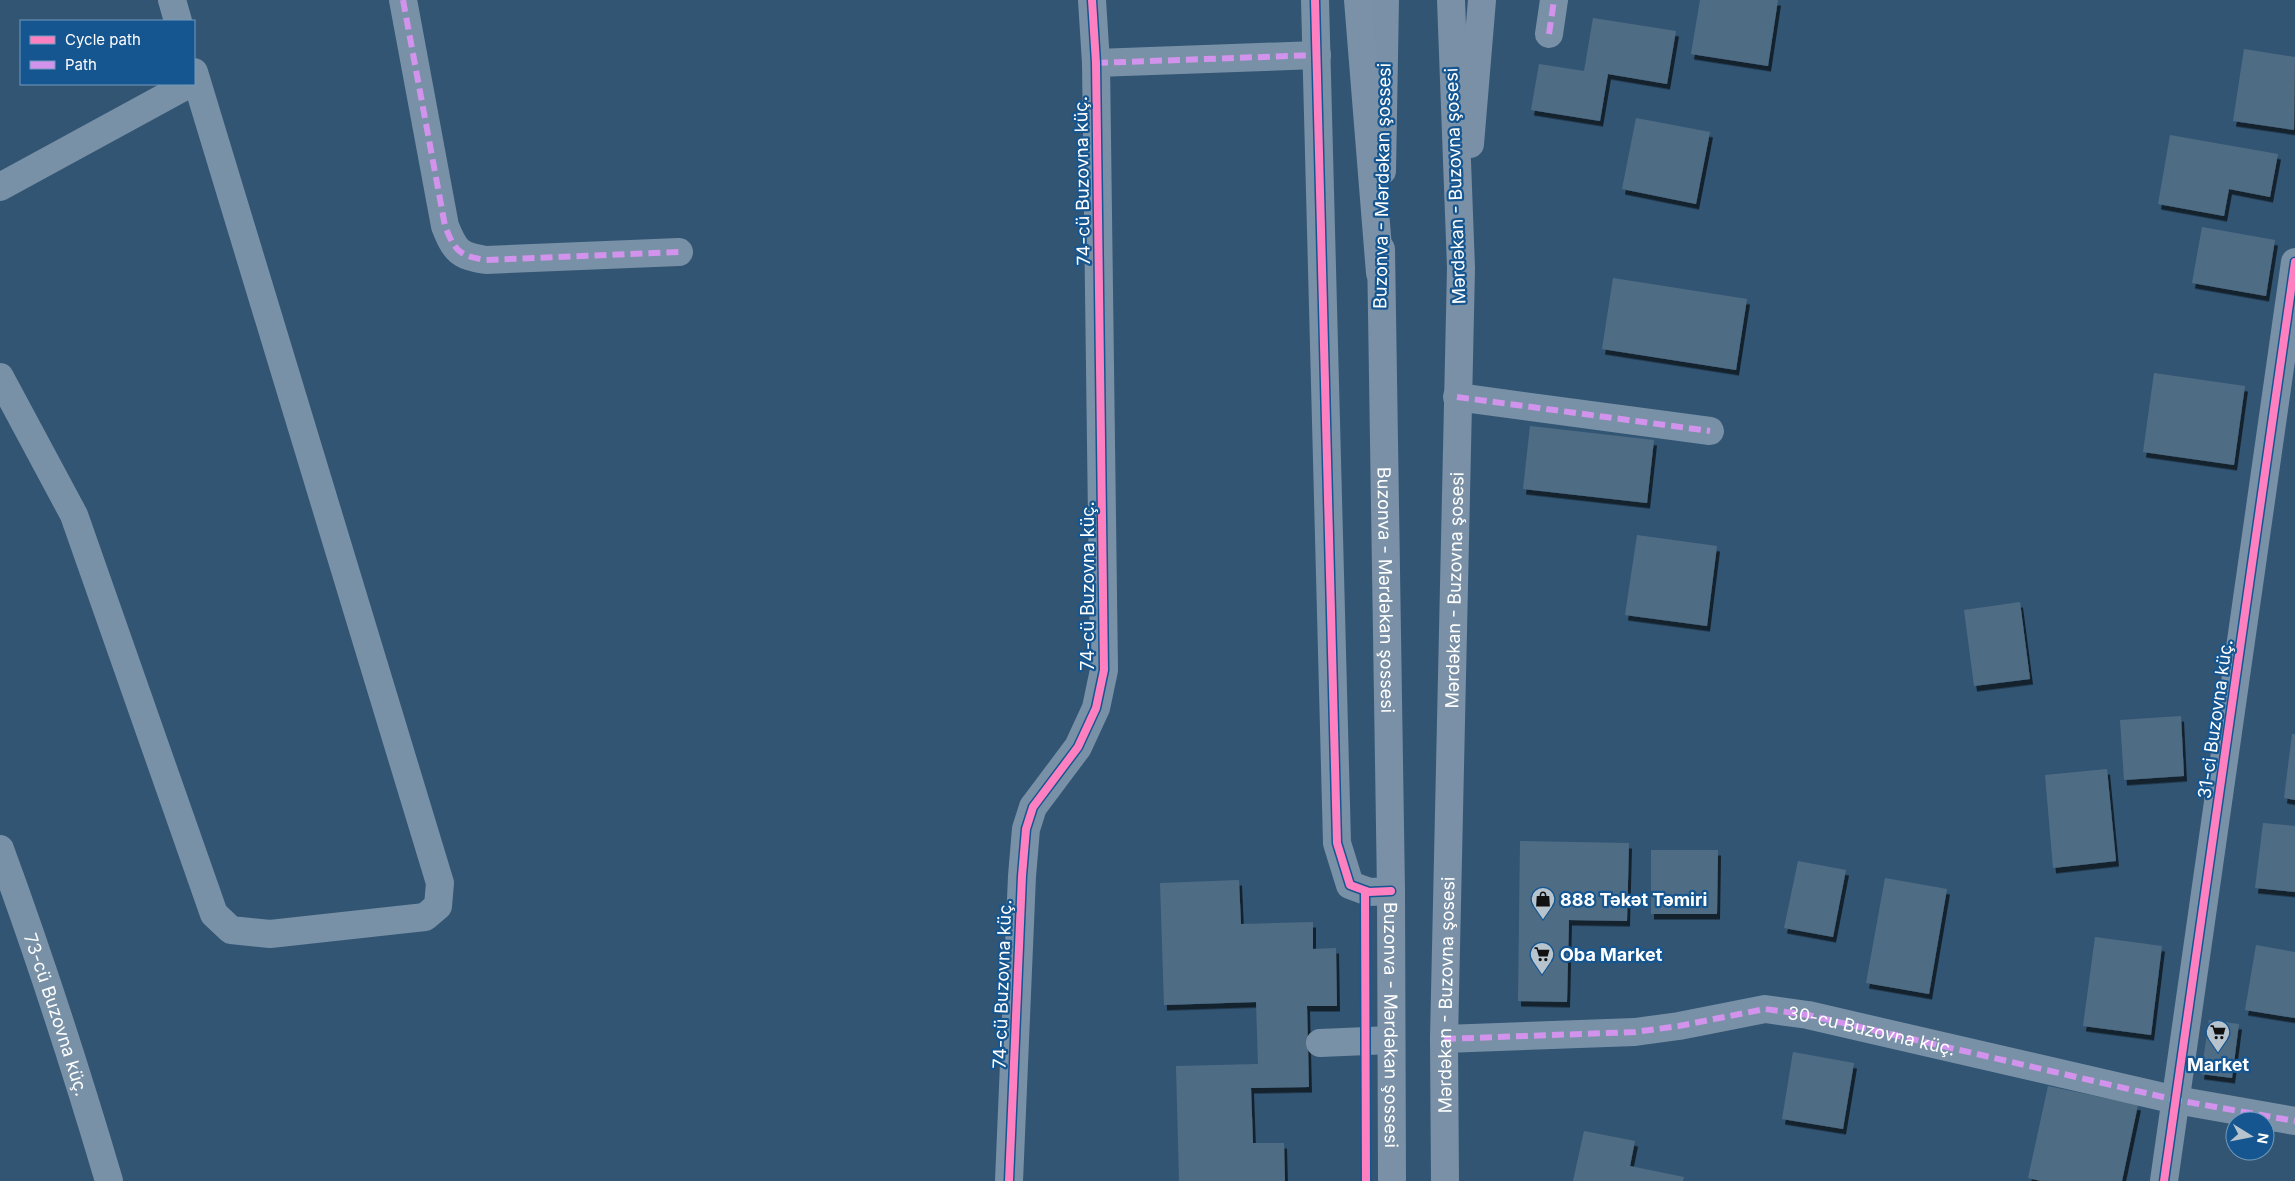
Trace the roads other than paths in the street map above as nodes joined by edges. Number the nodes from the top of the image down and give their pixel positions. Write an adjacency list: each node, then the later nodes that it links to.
1 (172, 0): 10 (street)
2 (403, 0): 17 (street)
3 (1092, 0): 13 (street, 74-cü Buzovna küç.)
4 (1315, 0): 12 (street)
5 (1358, 0): 20 (highway)
6 (1385, 0): 20 (main road, Buzonva - Mərdəkan şossesi)
7 (1451, 0): 19 (main road, Mərdəkan - Buzovna şosesi)
8 (1482, 0): 19 (main road)
9 (1554, 0): 11 (street)
10 (178, 20)
11 (1549, 34)
12 (1317, 55): 13 (street); 25 (street)
13 (1096, 63): 32 (street, 74-cü Buzovna küç.)
14 (182, 85): 16 (street)
15 (195, 85): 21 (street)
16 (0, 186)
17 (679, 252)
18 (2295, 262): 29 (street, 31-ci Buzovna küç.)
19 (1461, 268): 22 (main road, Mərdəkan - Buzovna şosesi)
20 (1380, 273): 25 (main road, Buzonva - Mərdəkan şossesi)
21 (0, 377)
22 (1457, 397): 23 (street); 26 (main road, Mərdəkan - Buzovna şosesi)
23 (1710, 430)
24 (0, 849): 31 (street, 73-cü Buzovna küç.)
25 (1391, 891): 27 (main road, Buzonva - Mərdəkan şossesi)
26 (1444, 1039): 29 (street, 30-cu Buzovna küç.); 34 (main road, Mərdəkan - Buzovna şosesi)
27 (1392, 1040): 28 (street); 33 (main road, Buzonva - Mərdəkan şossesi)
28 (1320, 1043)
29 (2176, 1100): 30 (street, 30-cu Buzovna küç.); 35 (street, 31-ci Buzovna küç.)
30 (2295, 1121)
31 (109, 1181)
32 (1010, 1181)
33 (1392, 1181)
34 (1445, 1181)
35 (2164, 1181)

